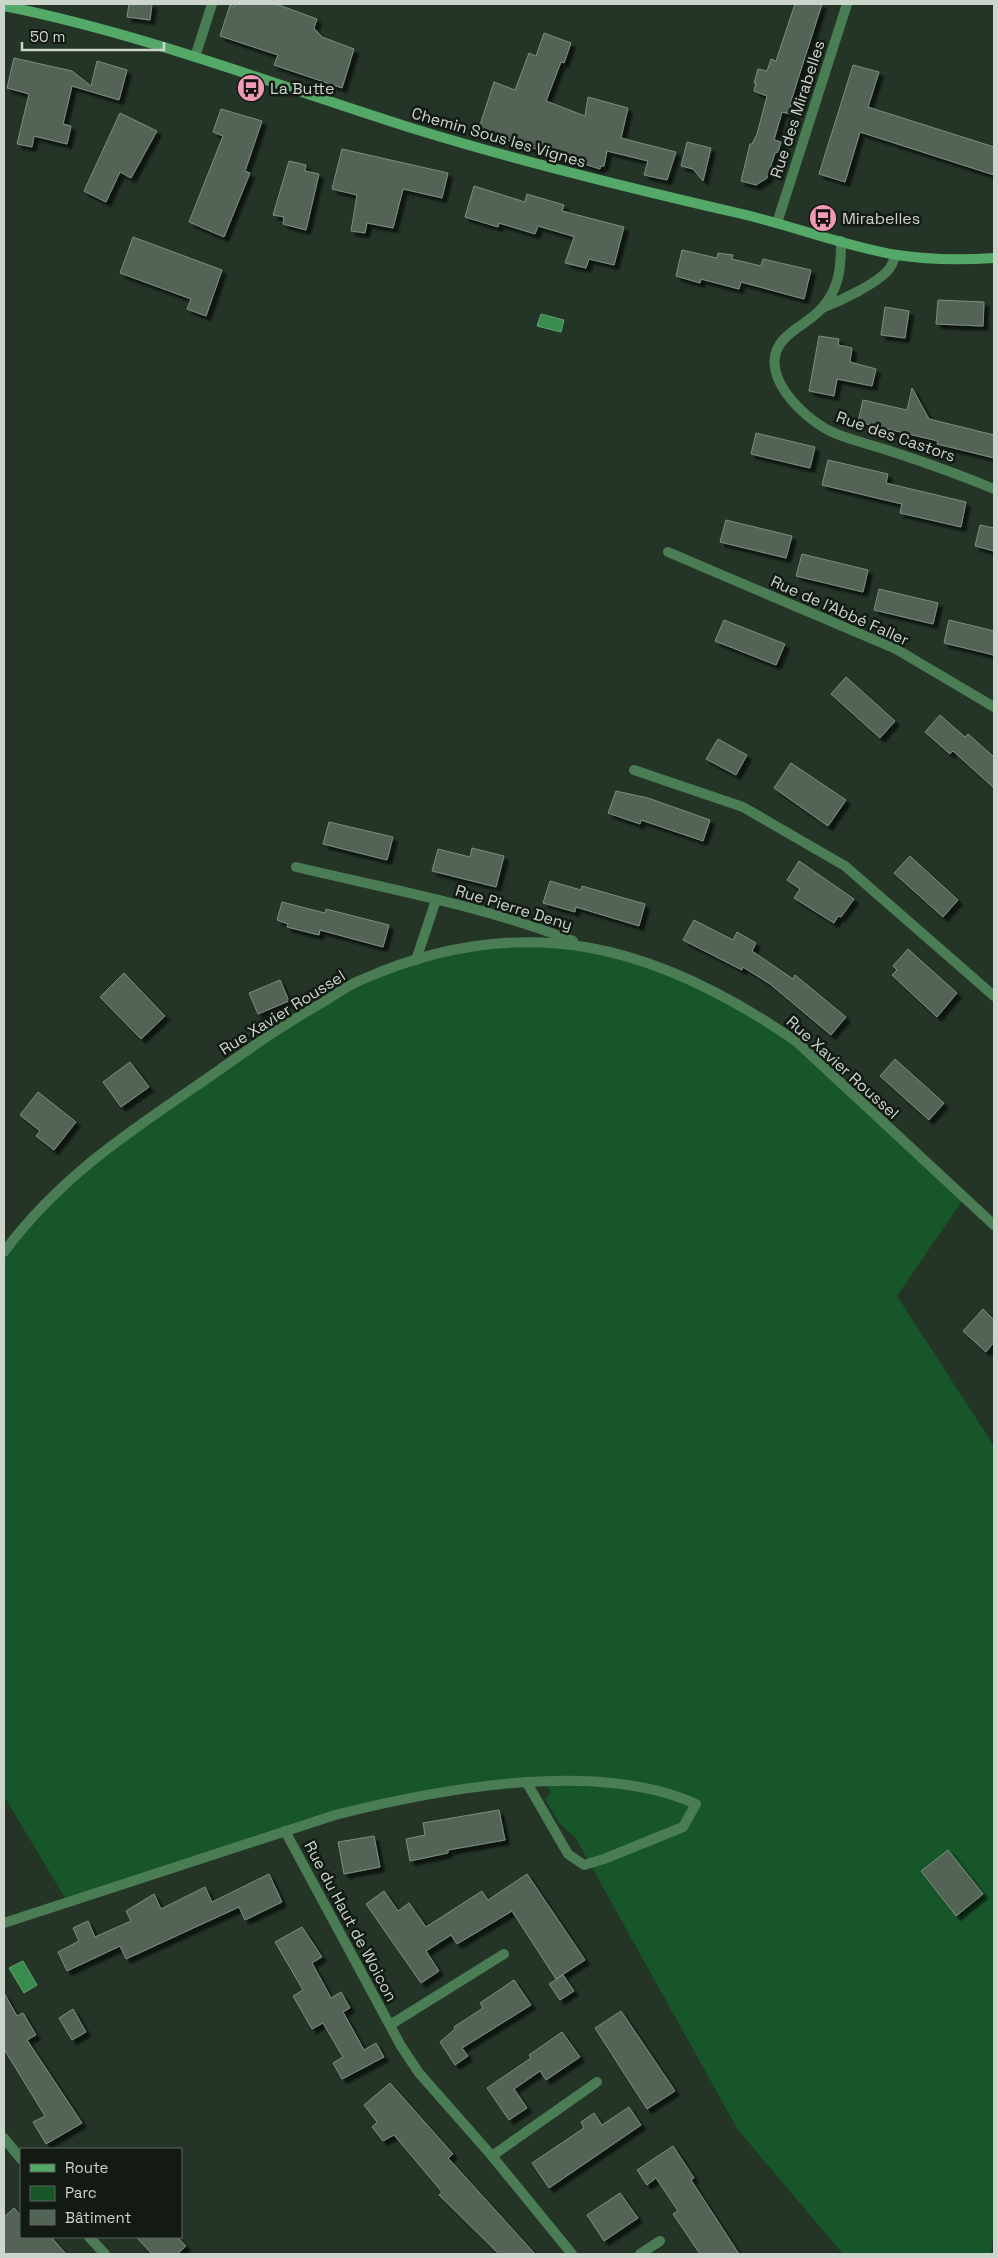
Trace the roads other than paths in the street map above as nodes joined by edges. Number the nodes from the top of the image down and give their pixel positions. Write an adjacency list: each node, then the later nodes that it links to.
1 (212, 4): 4 (street)
2 (847, 4): 5 (street, Rue des Mirabelles)
3 (4, 6): 4 (street, Chemin Sous les Vignes)
4 (195, 57): 5 (street, Chemin Sous les Vignes)
5 (777, 223): 6 (street, Chemin Sous les Vignes)
6 (841, 241): 7 (street, Chemin Sous les Vignes); 9 (street, Rue des Castors)
7 (896, 255): 8 (street, Chemin Sous les Vignes); 9 (street, Rue des Castors)
8 (994, 258)
9 (822, 308): 10 (street, Rue des Castors)
10 (994, 489)
11 (668, 552): 12 (street, Rue de l'Abbé Faller)
12 (994, 706)
13 (634, 770): 18 (street)
14 (296, 868): 15 (street, Rue Pierre Deny)
15 (436, 900): 16 (street, Rue Pierre Deny); 17 (street, Rue Pierre Deny)
16 (583, 945): 17 (street, Rue Xavier Roussel); 19 (street, Rue Xavier Roussel)
17 (416, 960): 20 (street, Rue Xavier Roussel)
18 (994, 996)
19 (994, 1225)
20 (4, 1252)
21 (527, 1783): 21 (street); 22 (street)
22 (285, 1831): 23 (street); 25 (street, Rue du Haut de Woicon)
23 (4, 1922)
24 (504, 1954): 25 (street, Rue du Haut de Woicon)
25 (390, 2026): 28 (street, Rue du Haut de Woicon)
26 (597, 2082): 28 (street)
27 (4, 2138): 29 (street)
28 (492, 2156): 33 (street, Rue du Haut de Woicon)
29 (20, 2158)
30 (90, 2238): 32 (street)
31 (660, 2241): 34 (street)
32 (104, 2254)
33 (572, 2254)
34 (640, 2254)

